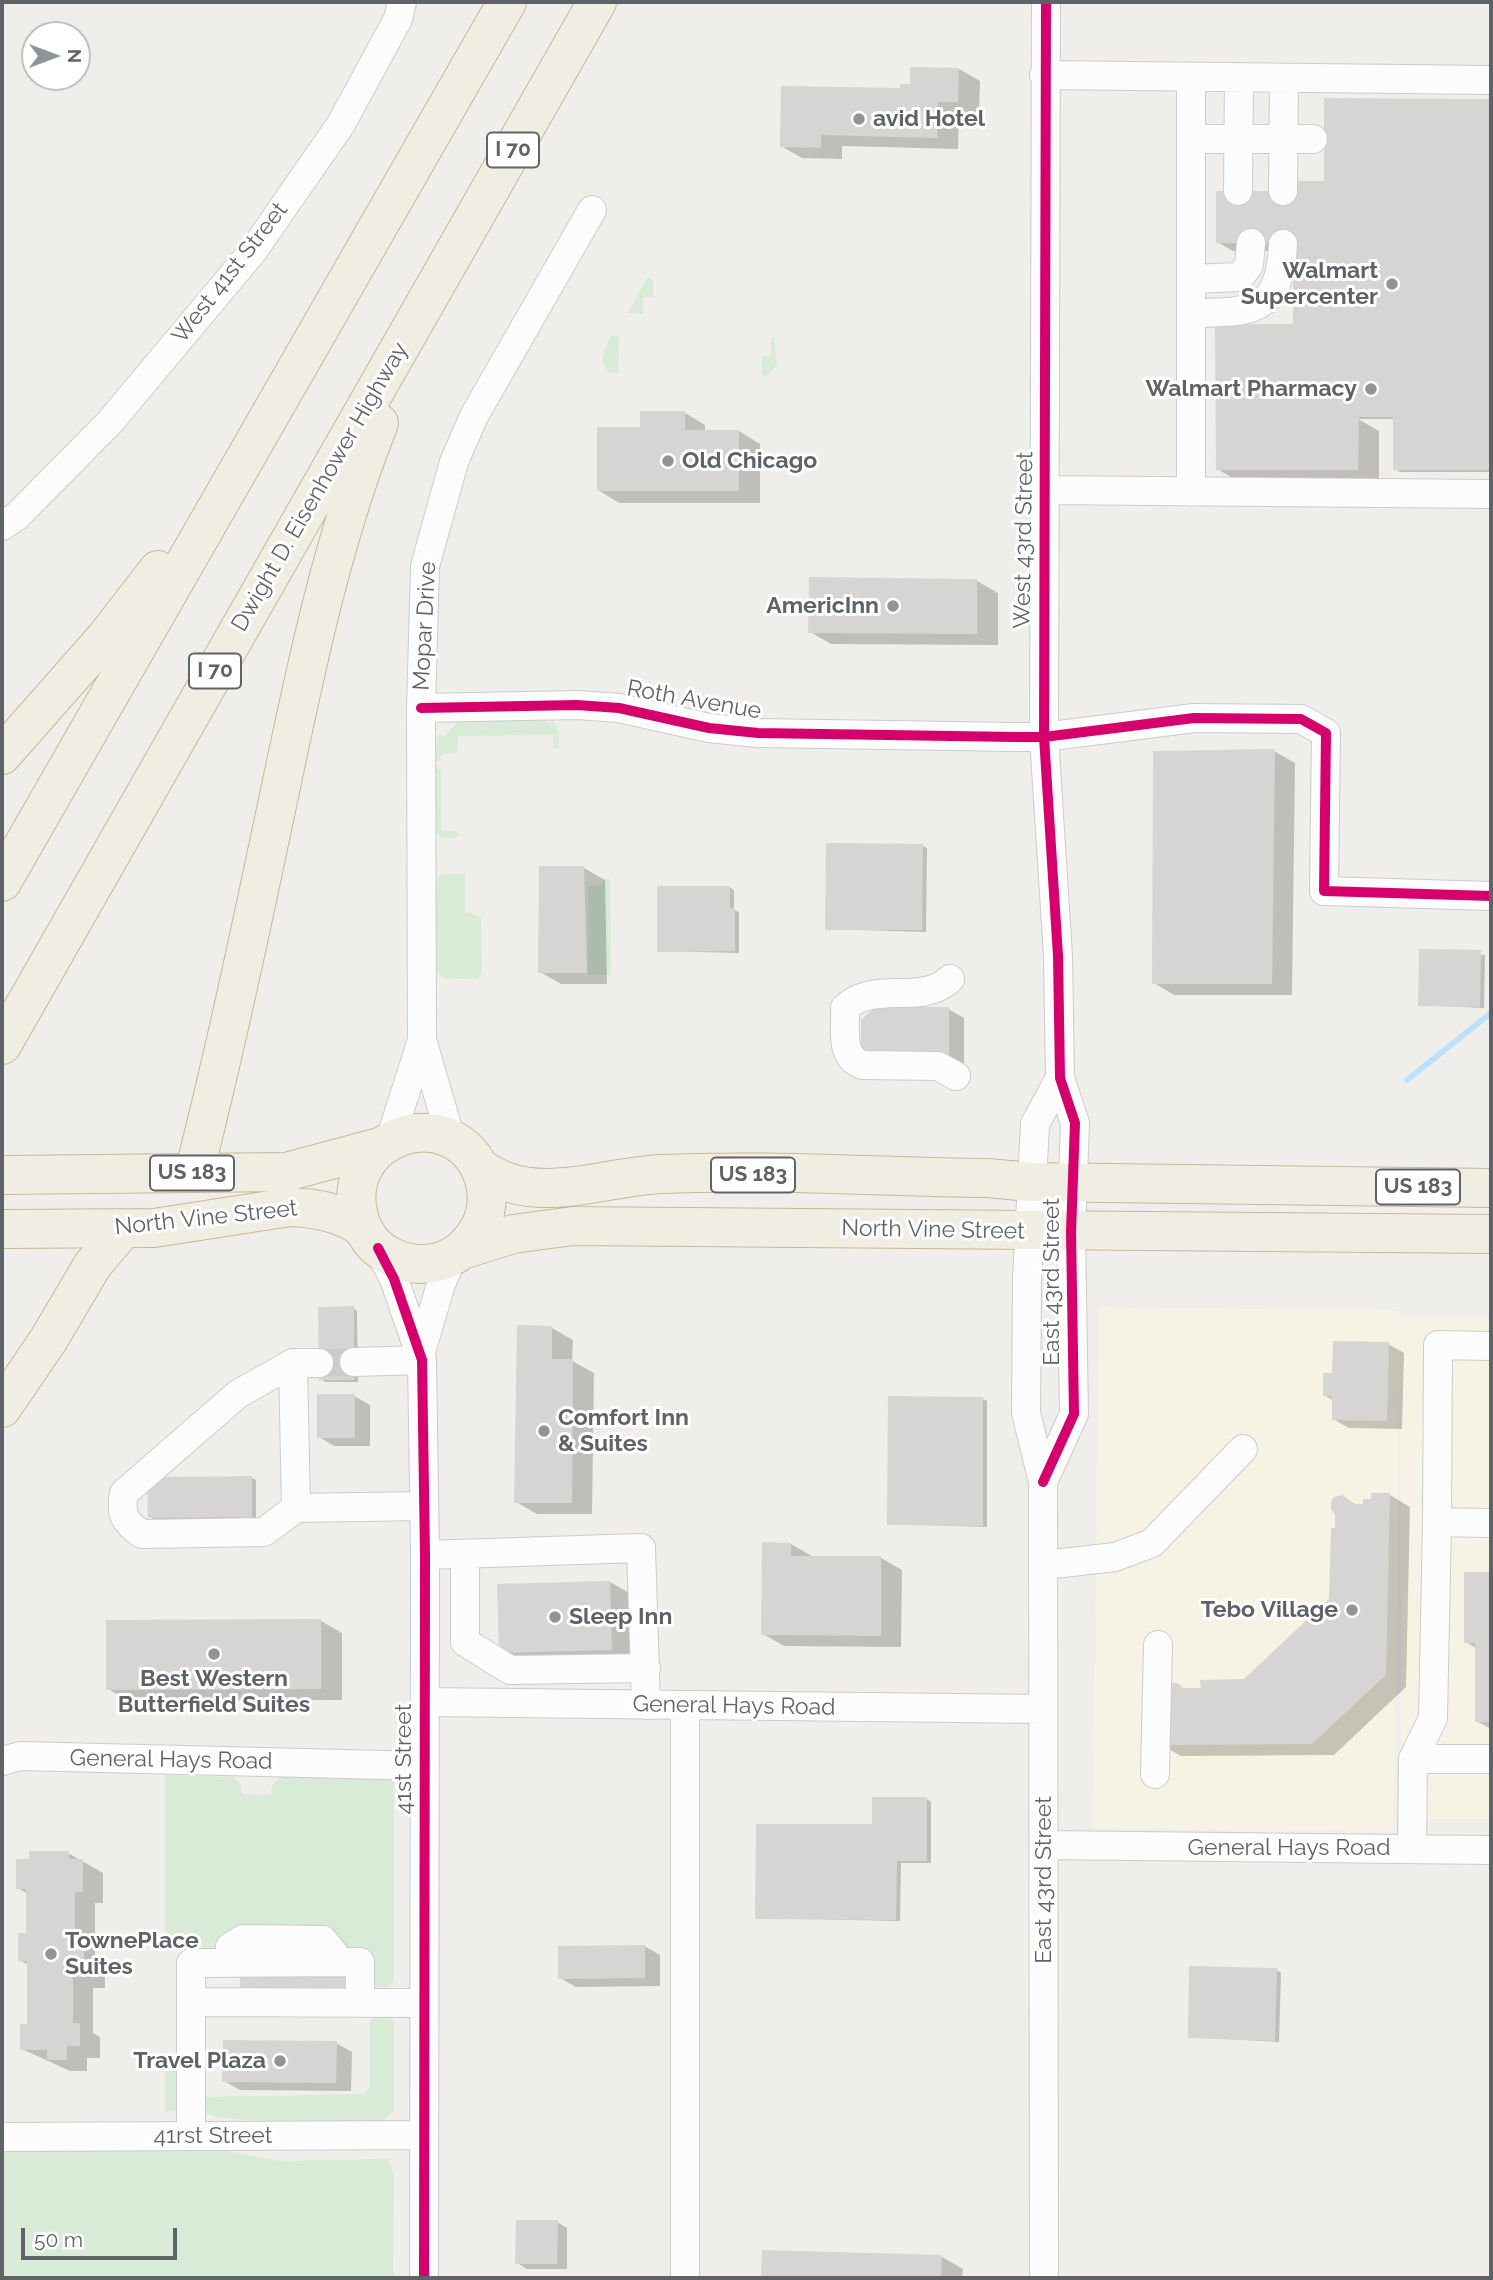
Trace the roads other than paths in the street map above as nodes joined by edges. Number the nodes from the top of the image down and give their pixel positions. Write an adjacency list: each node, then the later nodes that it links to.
1 (402, 2): 19 (street, West 41st Street)
2 (507, 2): 15 (highway)
3 (597, 2): 14 (highway, Dwight D. Eisenhower Highway / I 70)
4 (1046, 2): 5 (street, West 43rd Street)
5 (1044, 75): 6 (street); 16 (street, West 43rd Street)
6 (1191, 76): 7 (street); 9 (street)
7 (1261, 77): 8 (street); 10 (street); 10 (street)
8 (1491, 80)
9 (1191, 139): 10 (street); 13 (street)
10 (1260, 139): 10 (street); 11 (street)
11 (1313, 139)
12 (592, 210): 20 (street, Mopar Drive)
13 (1191, 290): 13 (street); 17 (street)
14 (428, 298): 27 (highway, Dwight D. Eisenhower Highway / I 70); 33 (highway)
15 (244, 461): 22 (highway); 23 (highway)
16 (1045, 490): 17 (street); 21 (street, West 43rd Street)
17 (1191, 492): 18 (street)
18 (1491, 494)
19 (10, 521)
20 (421, 708): 21 (street, Roth Avenue); 26 (street, Mopar Drive)
21 (1044, 737): 24 (street, Roth Avenue); 29 (street, West 43rd Street)
22 (2, 755)
23 (2, 882)
24 (1491, 896)
25 (950, 979): 28 (street)
26 (422, 1040): 30 (street, Mopar Drive); 31 (street, Mopar Drive)
27 (2, 1045)
28 (956, 1076)
29 (1060, 1078): 35 (street, East 43rd Street); 36 (street, East 43rd Street)
30 (451, 1139): 31 (highway); 32 (highway)
31 (385, 1144): 33 (highway, North Vine Street / US 183); 43 (highway)
32 (480, 1168): 35 (highway, US 183); 44 (highway)
33 (194, 1173): 34 (highway, North Vine Street / US 183)
34 (2, 1175)
35 (1031, 1182): 36 (highway, US 183); 40 (street, East 43rd Street)
36 (1073, 1183): 37 (highway, US 183); 41 (street, East 43rd Street)
37 (1491, 1188)
38 (2, 1229): 39 (highway, North Vine Street / US 183)
39 (123, 1229): 43 (highway, North Vine Street / US 183); 48 (highway)
40 (1029, 1232): 41 (highway, North Vine Street / US 183); 44 (highway, North Vine Street / US 183); 50 (street, East 43rd Street)
41 (1071, 1232): 42 (highway, North Vine Street / US 183); 50 (street, East 43rd Street)
42 (1491, 1234)
43 (371, 1238): 44 (highway); 46 (street, 41st Street)
44 (458, 1253): 46 (street, 41st Street)
45 (1491, 1346): 53 (street)
46 (421, 1356): 47 (street); 51 (street, 41st Street)
47 (354, 1362)
48 (2, 1408)
49 (1243, 1449): 57 (street)
50 (1043, 1482): 57 (street, East 43rd Street)
51 (424, 1506): 52 (street); 56 (street, 41st Street)
52 (296, 1508): 52 (street)
53 (1437, 1522): 54 (street); 64 (street)
54 (1491, 1523)
55 (465, 1554): 56 (street); 59 (street); 59 (street)
56 (425, 1555): 60 (street, 41st Street)
57 (1045, 1565): 63 (street, East 43rd Street)
58 (1158, 1645): 68 (street)
59 (646, 1668): 61 (street)
60 (425, 1702): 61 (street, General Hays Road); 67 (street, 41st Street)
61 (646, 1705): 62 (street, General Hays Road)
62 (685, 1705): 63 (street, General Hays Road); 79 (street)
63 (1043, 1710): 69 (street, East 43rd Street)
64 (1413, 1759): 65 (street); 70 (street)
65 (1491, 1759)
66 (2, 1761): 67 (street, General Hays Road)
67 (425, 1766): 74 (street, 41st Street)
68 (1154, 1774)
69 (1045, 1846): 70 (street, General Hays Road); 80 (street, East 43rd Street)
70 (1412, 1849): 71 (street, General Hays Road)
71 (1491, 1850)
72 (191, 2002): 73 (street); 73 (street); 76 (street)
73 (360, 2002): 74 (street)
74 (424, 2003): 75 (street, 41st Street)
75 (424, 2135): 76 (street, 41rst Street); 78 (street, 41st Street)
76 (191, 2136): 77 (street, 41rst Street)
77 (2, 2137)
78 (424, 2278)
79 (685, 2278)
80 (1044, 2278)

